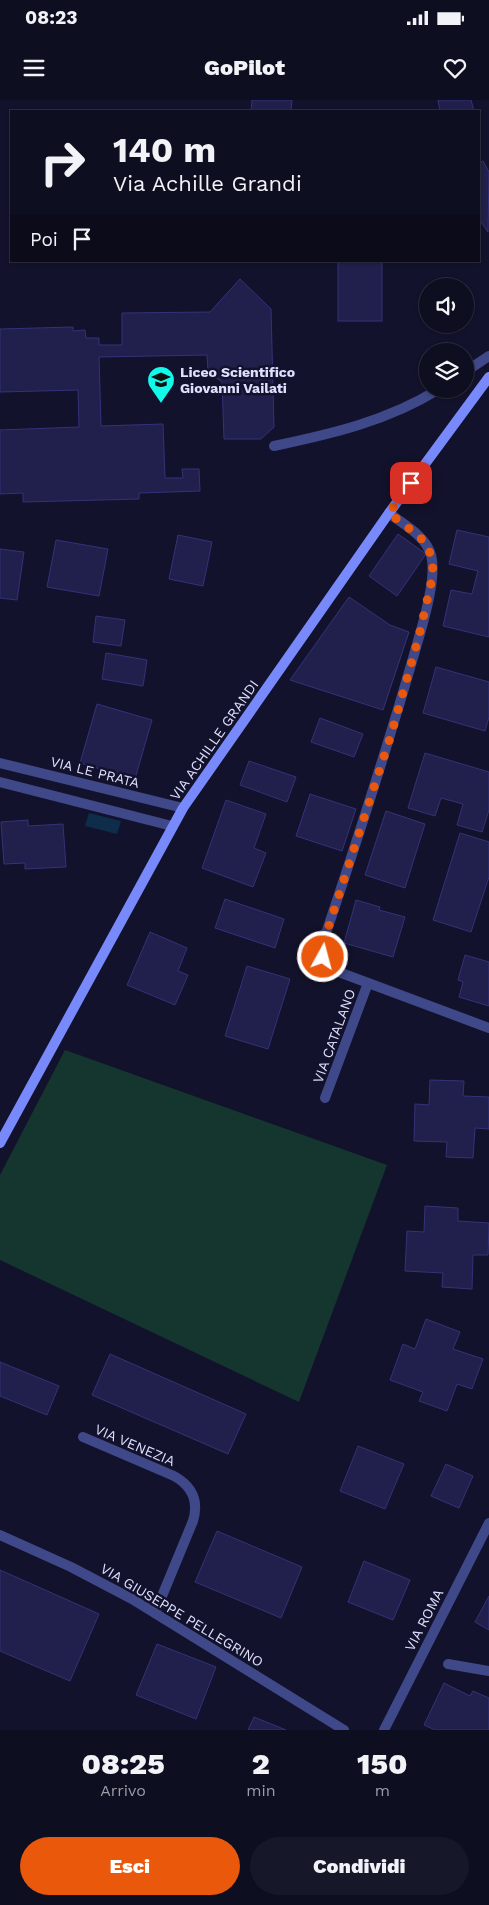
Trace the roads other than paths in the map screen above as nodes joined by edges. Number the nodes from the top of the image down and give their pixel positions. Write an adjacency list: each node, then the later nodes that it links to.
1 (489, 356): 2 (street)
2 (474, 366)
3 (489, 377): 6 (street, VIA ACHILLE GRANDI)
4 (423, 398): 5 (street)
5 (274, 446)
6 (389, 513): 9 (street, VIA ACHILLE GRANDI); 11 (street, VIA CATALANO)
7 (0, 763): 9 (street, VIA LE PRATA)
8 (0, 782): 10 (street)
9 (183, 808): 10 (street, VIA ACHILLE GRANDI)
10 (172, 826): 14 (street, VIA ACHILLE GRANDI)
11 (368, 983): 12 (street, VIA CATALANO); 13 (street, VIA CATALANO)
12 (489, 1028)
13 (325, 1098)
14 (0, 1143)
15 (83, 1437): 18 (street, VIA VENEZIA)
16 (489, 1523): 22 (street, VIA ROMA)
17 (0, 1535): 18 (street, VIA GIUSEPPE PELLEGRINO)
18 (155, 1613): 21 (street, VIA GIUSEPPE PELLEGRINO)
19 (448, 1664): 20 (street)
20 (489, 1671)
21 (344, 1730)
22 (384, 1730)

